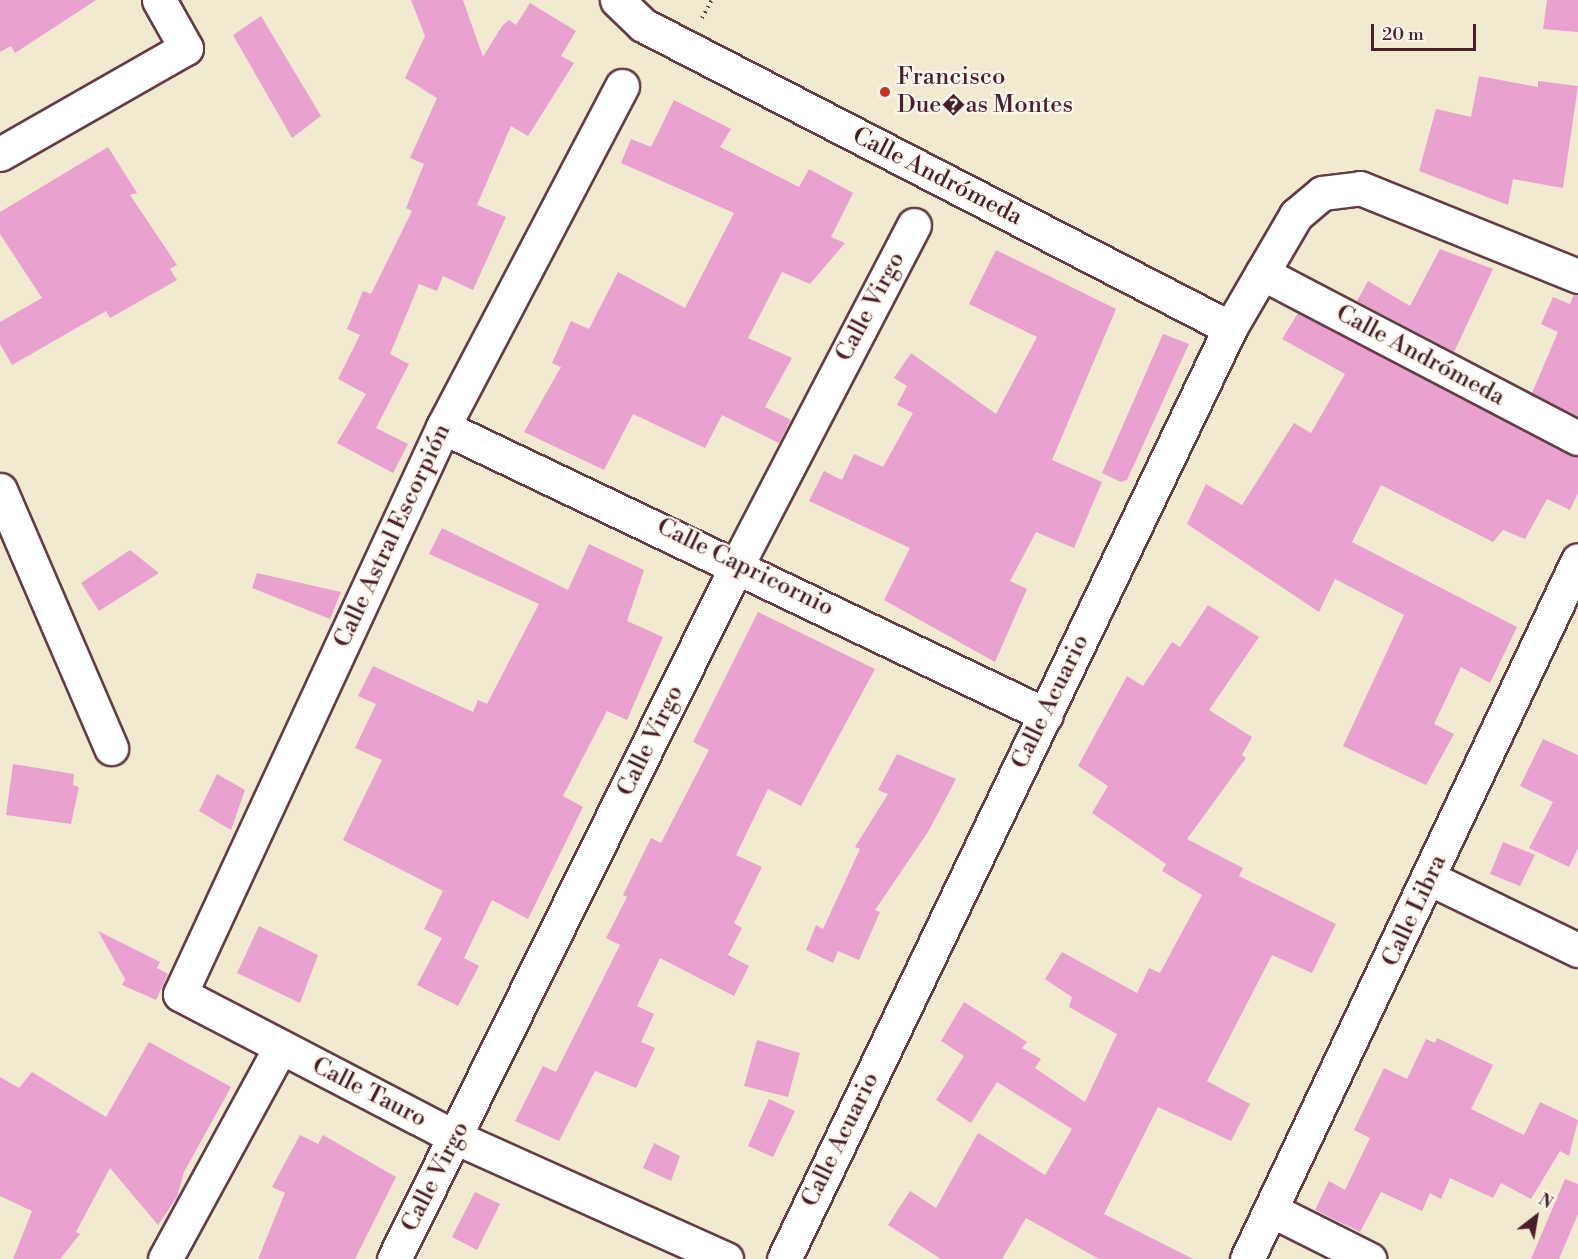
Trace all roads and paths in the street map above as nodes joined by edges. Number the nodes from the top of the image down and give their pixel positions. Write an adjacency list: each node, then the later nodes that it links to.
1 (159, 0): 4 (street)
2 (616, 0): 8 (street, Calle Andrómeda)
3 (622, 86): 9 (street, Calle Astral Escorpión)
4 (0, 154)
5 (914, 225): 13 (street, Calle Virgo)
6 (1262, 273): 7 (street, Calle Acuario); 8 (street, Calle Acuario); 10 (street, Calle Andrómeda)
7 (1578, 276)
8 (1230, 328): 15 (street, Calle Acuario)
9 (443, 427): 13 (street, Calle Capricornio); 19 (street, Calle Astral Escorpión)
10 (1578, 438)
11 (0, 490): 16 (street)
12 (1578, 560): 14 (street, Calle Libra)
13 (738, 563): 15 (street, Calle Capricornio); 21 (street, Calle Virgo)
14 (1569, 601): 17 (street, Calle Libra)
15 (1046, 715): 26 (street, Calle Acuario)
16 (111, 748)
17 (1431, 879): 18 (street); 22 (street, Calle Libra)
18 (1578, 950)
19 (180, 993): 20 (street, Calle Tauro)
20 (280, 1048): 21 (street, Calle Tauro); 23 (street)
21 (457, 1138): 24 (street, Calle Virgo); 25 (street, Calle Tauro)
22 (1271, 1210): 27 (street, Calle Libra); 28 (street)
23 (165, 1259)
24 (394, 1259)
25 (726, 1259)
26 (784, 1259)
27 (1247, 1259)
28 (1369, 1259)

